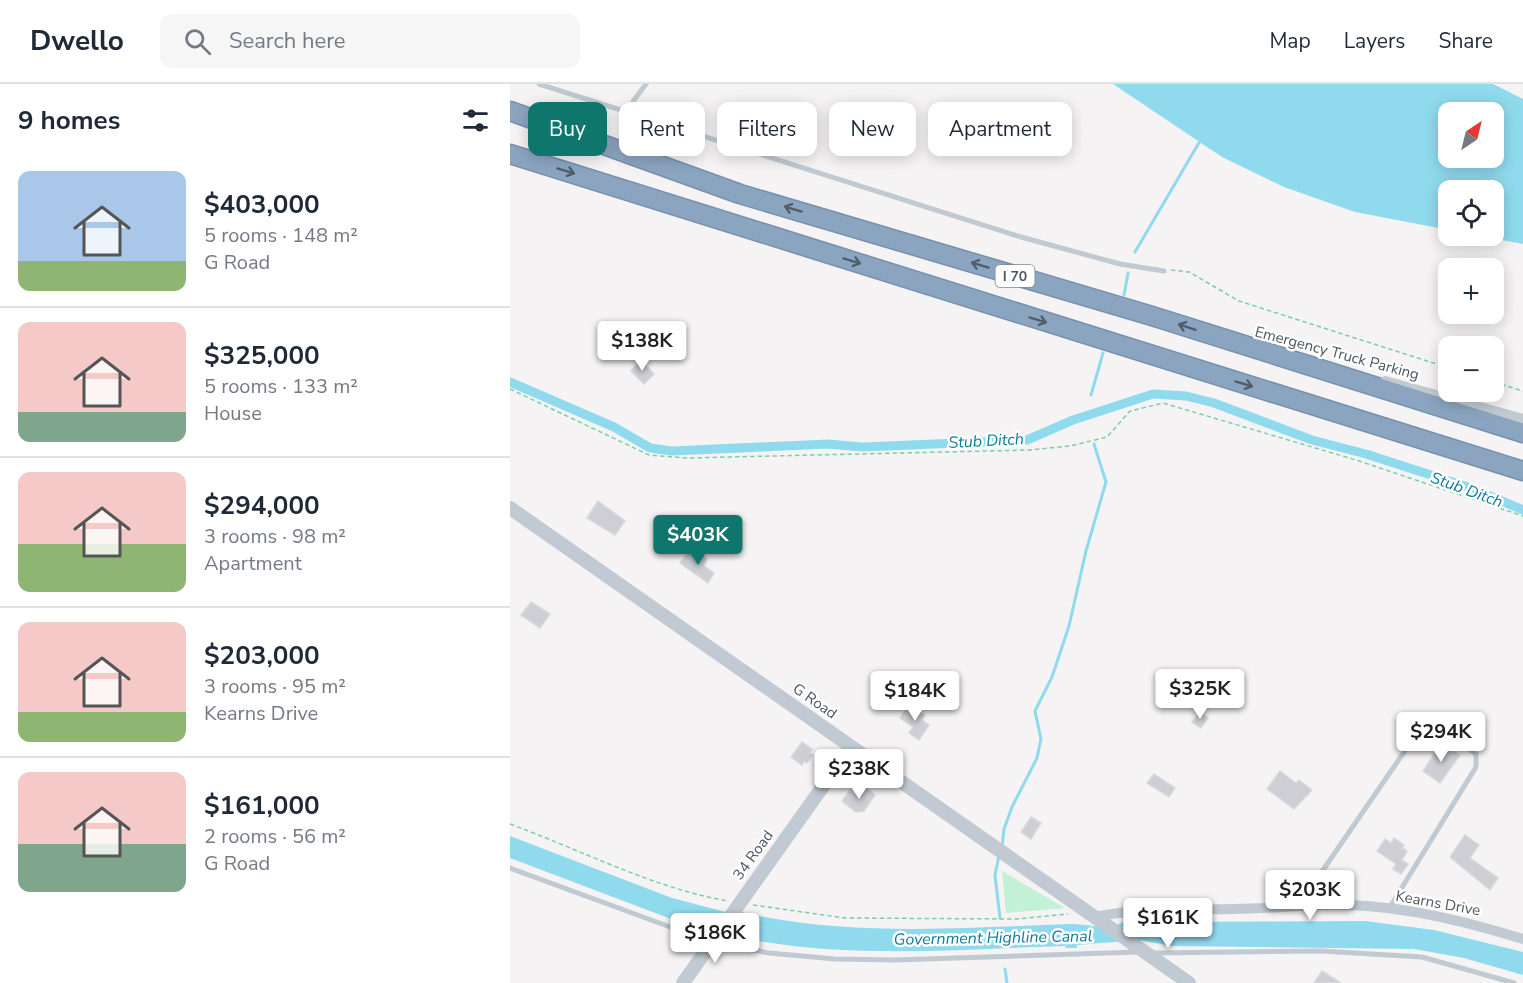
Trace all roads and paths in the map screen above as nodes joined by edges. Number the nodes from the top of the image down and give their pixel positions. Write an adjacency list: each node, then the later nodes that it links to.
1 (539, 84): 4 (lane)
2 (646, 84): 3 (lane)
3 (633, 102)
4 (619, 109)
5 (510, 111): 9 (highway, I 70, one-way to 5)
6 (705, 136): 8 (lane)
7 (510, 154): 16 (highway, I 70, one-way to 16)
8 (1164, 271): 10 (path)
9 (1214, 336): 14 (street, Emergency Truck Parking); 15 (highway, I 70)
10 (1438, 365)
11 (1504, 385): 13 (path)
12 (510, 389): 18 (path)
13 (1523, 391)
14 (1523, 419)
15 (1523, 433)
16 (1523, 471)
17 (510, 508): 19 (street, G Road)
18 (1523, 516)
19 (851, 747): 23 (street, 34 Road); 24 (street, G Road)
20 (510, 824): 23 (path)
21 (510, 868): 28 (lane)
22 (1298, 907): 25 (street, Kearns Drive); 25 (lane); 26 (street, Kearns Drive)
23 (735, 908): 24 (path); 28 (street, 34 Road)
24 (1083, 908): 26 (street, G Road)
25 (1389, 909): 27 (street, Kearns Drive)
26 (1095, 917): 29 (street, G Road)
27 (1523, 939)
28 (711, 942): 29 (lane); 30 (street, 34 Road)
29 (1145, 952): 31 (street, G Road); 32 (lane)
30 (683, 983)
31 (1189, 983)
32 (1514, 983)

